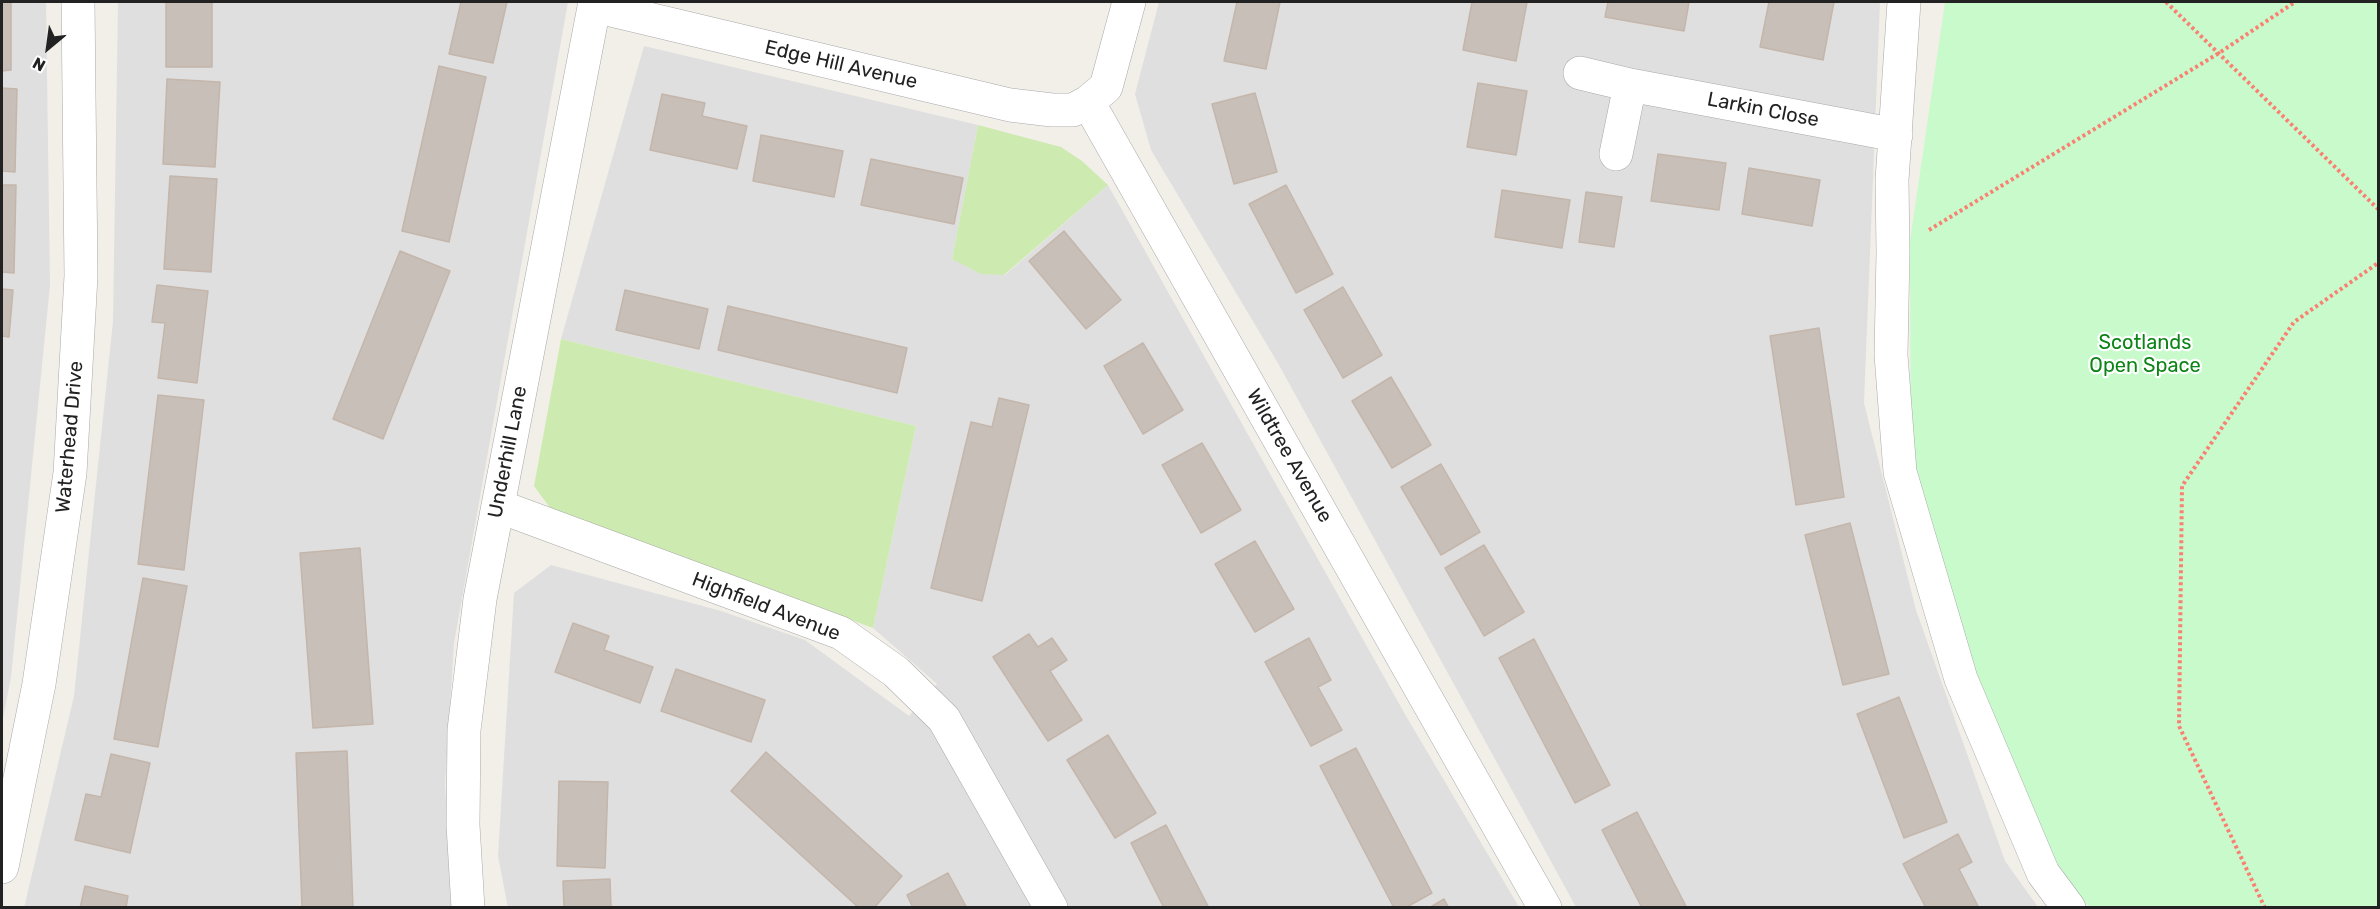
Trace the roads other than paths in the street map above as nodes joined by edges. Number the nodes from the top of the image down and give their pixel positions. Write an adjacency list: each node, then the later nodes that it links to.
1 (78, 2): 11 (street, Waterhead Drive)
2 (1129, 2): 7 (street)
3 (1904, 2): 8 (street)
4 (595, 4): 7 (street, Edge Hill Avenue); 10 (street, Underhill Lane)
5 (1580, 73): 6 (street, Larkin Close)
6 (1630, 85): 8 (street, Larkin Close); 9 (street)
7 (1088, 102): 14 (street, Wildtree Avenue)
8 (1896, 135): 15 (street)
9 (1616, 154)
10 (498, 506): 12 (street, Underhill Lane); 13 (street, Highfield Avenue)
11 (2, 867)
12 (468, 908)
13 (1050, 908)
14 (1545, 908)
15 (2069, 908)

